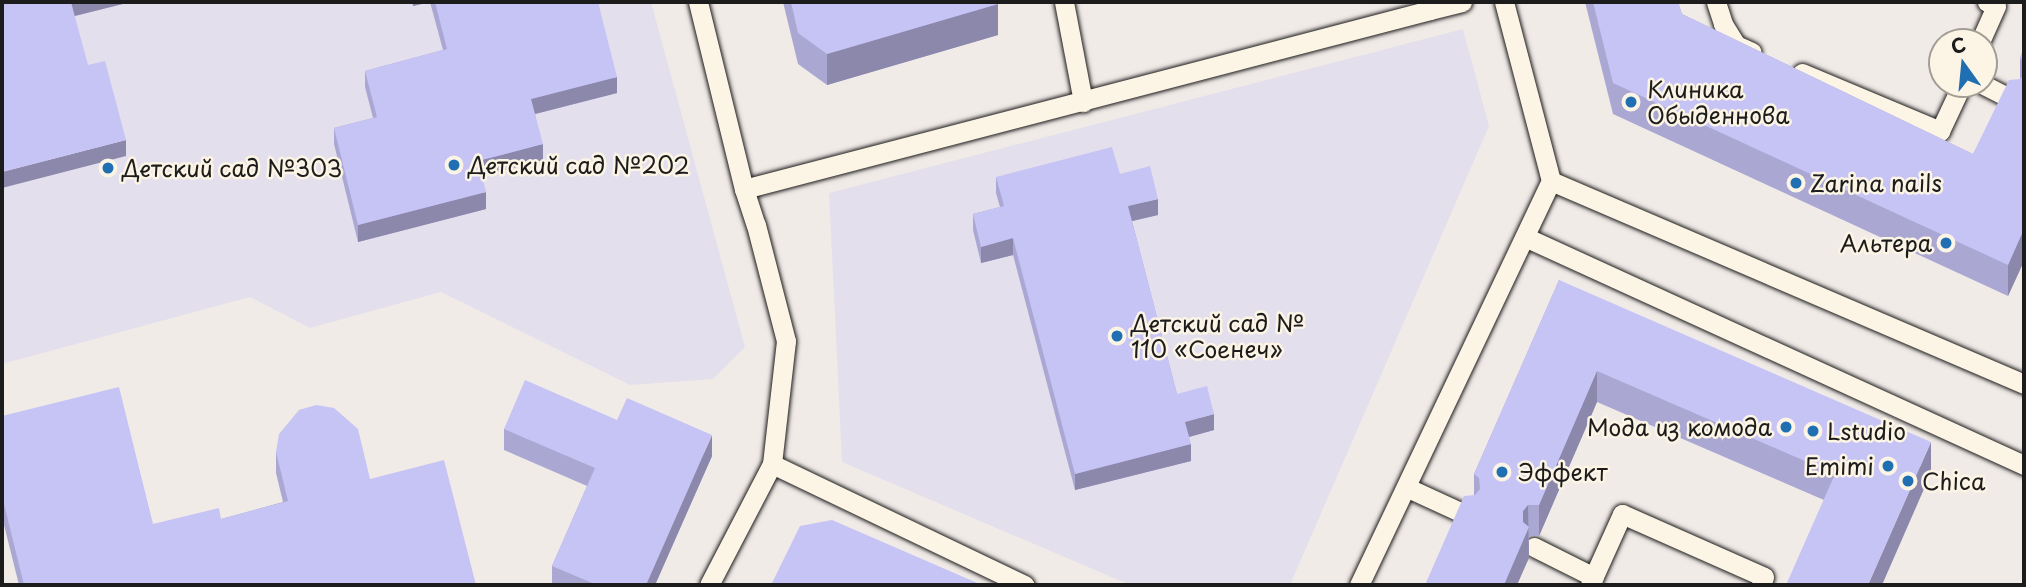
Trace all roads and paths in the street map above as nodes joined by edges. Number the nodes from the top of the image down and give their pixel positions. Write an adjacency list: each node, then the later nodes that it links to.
1 (698, 2): 14 (lane)
2 (1065, 2): 12 (lane)
3 (1462, 2): 7 (lane)
4 (1504, 2): 13 (lane)
5 (1716, 2): 10 (lane)
6 (1987, 2): 8 (lane)
7 (1429, 6): 12 (lane)
8 (1987, 28)
9 (1998, 92): 11 (lane)
10 (1955, 98)
11 (2014, 100)
12 (1083, 102): 14 (lane)
13 (1551, 181): 15 (lane); 16 (lane)
14 (744, 189): 17 (lane)
15 (1525, 237): 18 (lane); 19 (lane)
16 (2024, 384)
17 (772, 464): 22 (lane); 24 (lane)
18 (2024, 465)
19 (1406, 487): 20 (lane); 26 (lane)
20 (1469, 516)
21 (1534, 547): 23 (lane)
22 (1002, 580): 25 (lane)
23 (1592, 581): 27 (lane)
24 (709, 585)
25 (1025, 585)
26 (1359, 585)
27 (1760, 585)

